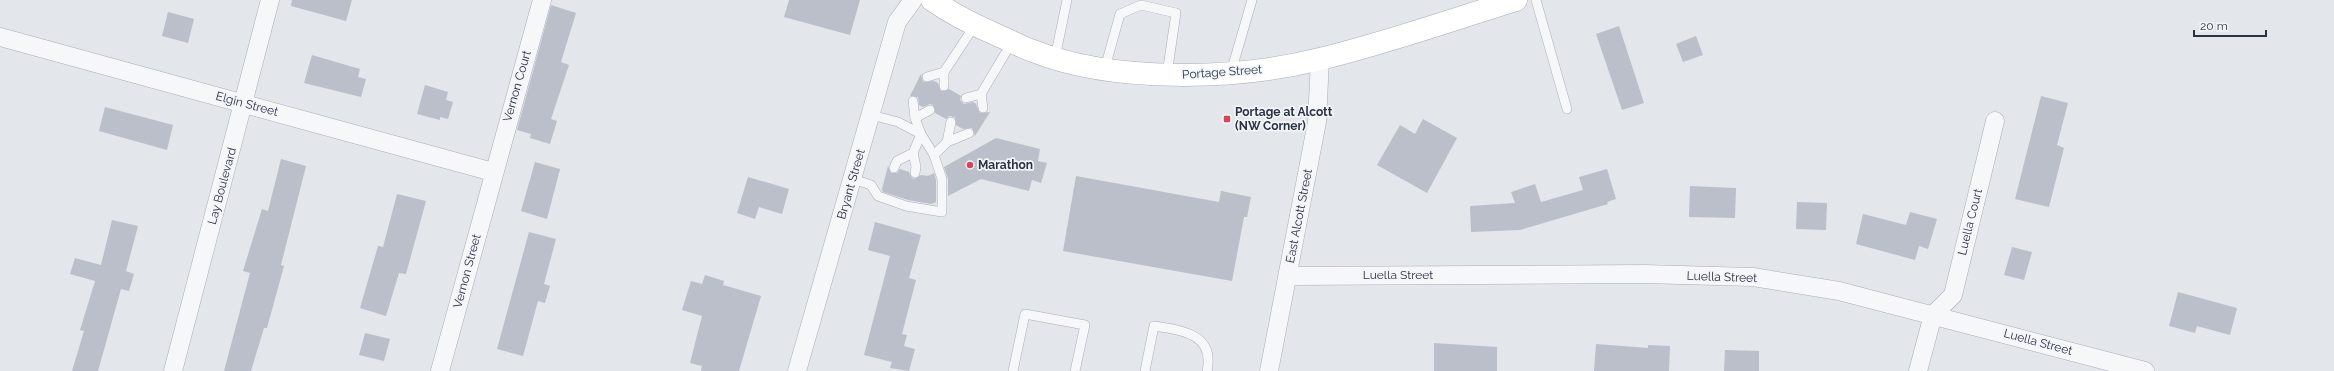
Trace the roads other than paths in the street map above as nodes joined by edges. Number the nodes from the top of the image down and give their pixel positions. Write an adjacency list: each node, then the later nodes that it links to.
1 (270, 0): 23 (street, Lay Boulevard)
2 (542, 0): 37 (street, Vernon Court)
3 (913, 0): 27 (street, Bryant Street)
4 (932, 0): 9 (main road, Portage Street)
5 (1067, 0): 12 (lane)
6 (1252, 0): 16 (lane)
7 (1516, 0): 13 (main road, Portage Street)
8 (1536, 0): 25 (lane)
9 (975, 25): 11 (main road, Portage Street); 15 (lane)
10 (0, 37): 23 (street, Elgin Street)
11 (1012, 42): 12 (main road, Portage Street); 20 (lane)
12 (1055, 58): 14 (main road, Portage Street)
13 (1320, 59): 16 (main road, Portage Street); 40 (street, East Alcott Street)
14 (1105, 68): 17 (main road, Portage Street); 17 (lane)
15 (944, 72): 18 (lane); 19 (lane)
16 (1231, 72): 17 (main road, Portage Street)
17 (1167, 76)
18 (927, 77)
19 (944, 86)
20 (981, 94): 21 (lane); 24 (lane)
21 (966, 98)
22 (913, 101): 28 (lane)
23 (244, 102): 37 (street, Elgin Street); 42 (street, Lay Boulevard)
24 (983, 108)
25 (1567, 109)
26 (930, 110): 28 (lane)
27 (871, 115): 32 (lane); 39 (street, Bryant Street)
28 (915, 118): 32 (lane)
29 (1995, 121): 41 (street, Luella Court)
30 (951, 122): 33 (lane)
31 (969, 133): 33 (lane)
32 (921, 134): 34 (lane); 35 (lane)
33 (947, 142): 35 (lane)
34 (913, 153): 36 (lane); 38 (lane)
35 (934, 155): 39 (lane)
36 (894, 168)
37 (493, 172): 43 (street, Vernon Street)
38 (915, 173)
39 (853, 180): 44 (street, Bryant Street)
40 (1288, 276): 41 (street, Luella Street); 49 (street, East Alcott Street)
41 (1933, 315): 50 (street); 51 (street, Luella Street)
42 (173, 371)
43 (440, 371)
44 (798, 371)
45 (1013, 371): 46 (lane)
46 (1075, 371)
47 (1145, 371): 48 (lane)
48 (1207, 371)
49 (1269, 371)
50 (1918, 371)
51 (2145, 371)

